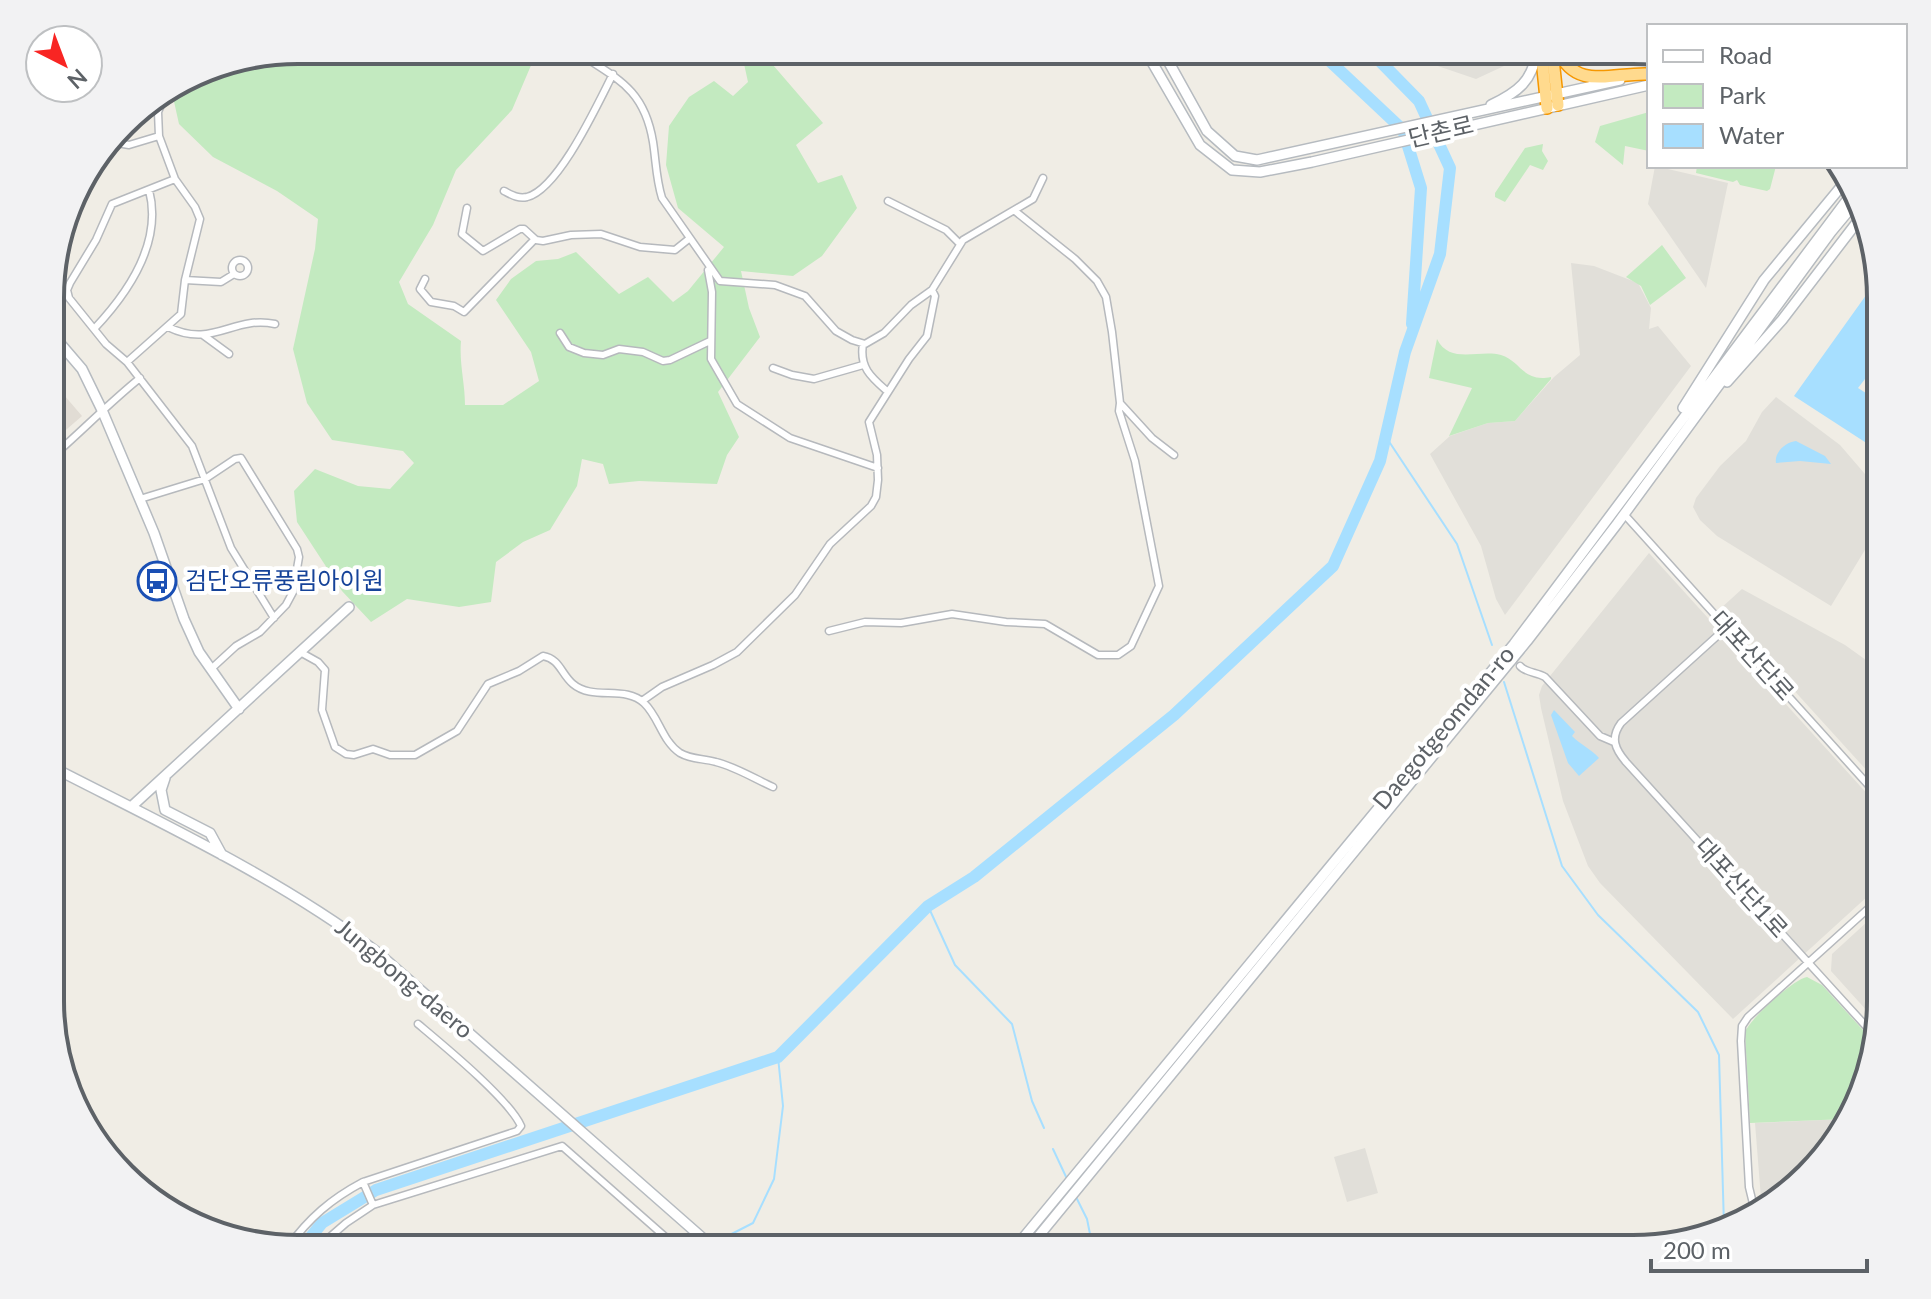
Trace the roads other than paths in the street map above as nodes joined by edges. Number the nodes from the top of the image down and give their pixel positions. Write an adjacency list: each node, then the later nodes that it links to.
1 (597, 64): 8 (street)
2 (1153, 64): 12 (main road, 단촌로)
3 (1170, 64): 14 (main road, 단촌로)
4 (1535, 64): 14 (main road)
5 (1543, 64): 12 (highway)
6 (1554, 64): 12 (highway)
7 (1565, 64): 9 (highway)
8 (613, 74): 21 (street); 28 (street)
9 (1647, 74)
10 (1647, 75): 12 (main road, 단촌로)
11 (1647, 85): 12 (main road, 단촌로)
12 (1552, 101): 14 (main road, 단촌로)
13 (159, 110): 15 (street)
14 (1470, 113)
15 (159, 136): 16 (street); 18 (street)
16 (123, 144)
17 (1043, 178): 26 (street)
18 (175, 179): 20 (street); 34 (street)
19 (1840, 188): 56 (main road)
20 (149, 190): 38 (street); 38 (street)
21 (504, 191)
22 (888, 201): 30 (street)
23 (1846, 202): 56 (main road, Daegotgeomdan-ro)
24 (467, 208): 29 (street)
25 (1849, 210): 52 (main road, Daegotgeomdan-ro)
26 (1015, 211): 30 (street); 50 (street)
27 (1855, 224): 52 (main road)
28 (690, 238): 29 (street); 31 (street)
29 (535, 239): 33 (street)
30 (960, 244): 35 (street)
31 (706, 262): 41 (street); 42 (street)
32 (234, 274): 34 (street)
33 (425, 279)
34 (185, 280): 37 (street)
35 (932, 290): 42 (street); 49 (street)
36 (275, 324): 40 (street)
37 (168, 327): 40 (street); 45 (street)
38 (94, 329): 45 (street)
39 (560, 333): 41 (street)
40 (203, 335): 44 (street)
41 (710, 341): 55 (street)
42 (863, 344): 46 (street)
43 (64, 348): 51 (main road)
44 (229, 354)
45 (127, 362): 48 (street)
46 (863, 365): 47 (street); 49 (street)
47 (773, 368)
48 (140, 378): 51 (street); 57 (street)
49 (888, 392): 55 (street)
50 (1120, 403): 54 (street); 63 (street)
51 (102, 410): 53 (street); 58 (main road)
52 (1690, 424): 59 (main road, Daegotgeomdan-ro)
53 (64, 447)
54 (1174, 455)
55 (878, 468): 67 (street)
56 (1640, 476): 80 (main road, Daegotgeomdan-ro)
57 (205, 479): 58 (street); 61 (street); 61 (street)
58 (140, 499): 66 (main road)
59 (1624, 514): 62 (street, 대포산단로); 80 (main road, Daegotgeomdan-ro)
60 (349, 607): 64 (main road)
61 (274, 618): 66 (street)
62 (1726, 628): 69 (street); 72 (street, 대포산단로)
63 (829, 631)
64 (300, 652): 67 (street); 68 (main road)
65 (1520, 666): 69 (street, 대포산단1로)
66 (211, 669): 68 (main road)
67 (642, 701): 73 (street)
68 (239, 709): 71 (main road)
69 (1614, 740): 77 (street, 대포산단1로)
70 (64, 773): 74 (main road, Jungbong-daero)
71 (166, 776): 74 (main road); 75 (main road)
72 (1866, 783)
73 (773, 787)
74 (131, 807): 75 (main road, Jungbong-daero)
75 (222, 855): 90 (main road, Jungbong-daero)
76 (1866, 911): 77 (street)
77 (1809, 962): 79 (street, 대포산단1로); 82 (street)
78 (418, 1024): 81 (street)
79 (1865, 1025)
80 (1093, 1163): 84 (main road, Daegotgeomdan-ro)
81 (363, 1182): 83 (street); 87 (street)
82 (1753, 1202)
83 (373, 1204): 88 (street); 89 (street)
84 (1056, 1206): 85 (main road, Daegotgeomdan-ro); 86 (main road, Daegotgeomdan-ro)
85 (1028, 1234)
86 (1037, 1234)
87 (298, 1235)
88 (332, 1235)
89 (664, 1235)
90 (699, 1235)

